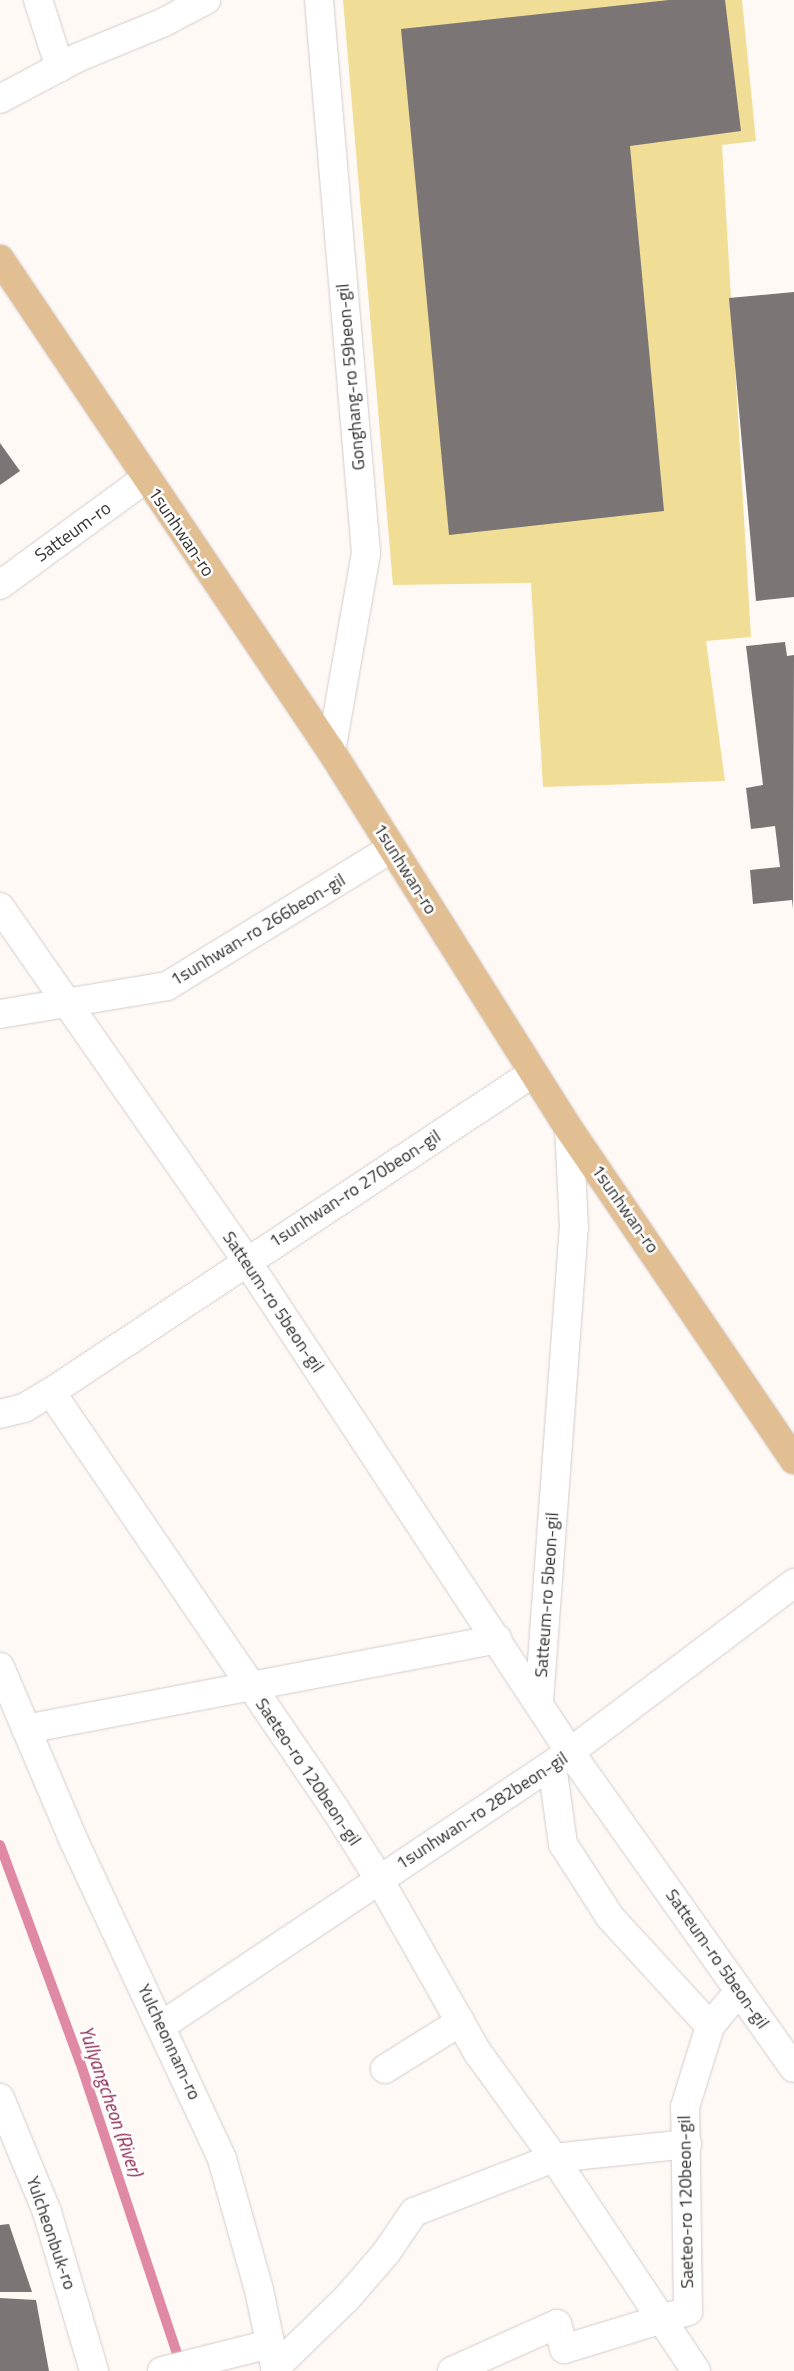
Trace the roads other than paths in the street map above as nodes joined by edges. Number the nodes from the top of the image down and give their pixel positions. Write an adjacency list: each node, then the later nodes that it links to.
1 (38, 0): 4 (street)
2 (206, 0): 4 (street)
3 (318, 0): 9 (street, Gonghang-ro 59beon-gil)
4 (60, 68): 5 (street)
5 (0, 99)
6 (5, 274): 7 (main road, 1sunhwan-ro)
7 (145, 479): 8 (street, Satteum-ro); 9 (main road, 1sunhwan-ro)
8 (0, 585)
9 (331, 751): 10 (main road, 1sunhwan-ro)
10 (392, 848): 12 (street, 1sunhwan-ro 266beon-gil); 14 (main road, 1sunhwan-ro)
11 (0, 907): 12 (street, Satteum-ro 5beon-gil)
12 (66, 1004): 13 (street, 1sunhwan-ro 266beon-gil); 16 (street, Satteum-ro 5beon-gil)
13 (0, 1014)
14 (533, 1073): 15 (main road, 1sunhwan-ro); 16 (street, 1sunhwan-ro 270beon-gil)
15 (569, 1129): 19 (main road, 1sunhwan-ro); 24 (street, Satteum-ro 5beon-gil)
16 (246, 1260): 17 (street, 1sunhwan-ro 270beon-gil); 21 (street, Satteum-ro 5beon-gil)
17 (51, 1392): 18 (street, 1sunhwan-ro 270beon-gil); 23 (street, Saeteo-ro 120beon-gil)
18 (0, 1414)
19 (794, 1460)
20 (794, 1583): 26 (street, 1sunhwan-ro 282beon-gil)
21 (497, 1638): 23 (street); 24 (street, Satteum-ro 5beon-gil)
22 (0, 1668): 25 (street, Yulcheonnam-ro)
23 (250, 1686): 25 (street); 27 (street, Saeteo-ro 120beon-gil)
24 (539, 1702): 26 (street, Satteum-ro 5beon-gil)
25 (26, 1729): 30 (street, Yulcheonnam-ro)
26 (561, 1759): 27 (street, 1sunhwan-ro 282beon-gil); 28 (street, Satteum-ro 5beon-gil); 31 (street, Satteum-ro 5beon-gil)
27 (379, 1879): 29 (street, Saeteo-ro 120beon-gil); 30 (street, 1sunhwan-ro 282beon-gil)
28 (739, 1991): 31 (street, Saeteo-ro 120beon-gil); 32 (street, Satteum-ro 5beon-gil)
29 (460, 2022): 33 (street); 36 (street, Saeteo-ro 120beon-gil)
30 (161, 2026): 38 (street, Yulcheonnam-ro)
31 (710, 2026): 35 (street, Saeteo-ro 120beon-gil)
32 (794, 2068)
33 (385, 2069)
34 (0, 2098): 39 (street, Yulcheonbuk-ro)
35 (687, 2144): 36 (street); 37 (street, Saeteo-ro 120beon-gil)
36 (554, 2158): 37 (street, Saeteo-ro 120beon-gil); 38 (street)
37 (662, 2320): 41 (street, Saeteo-ro 120beon-gil); 42 (street, Saeteo-ro 120beon-gil)
38 (274, 2361): 40 (street)
39 (94, 2371)
40 (162, 2371)
41 (452, 2371)
42 (696, 2371)

